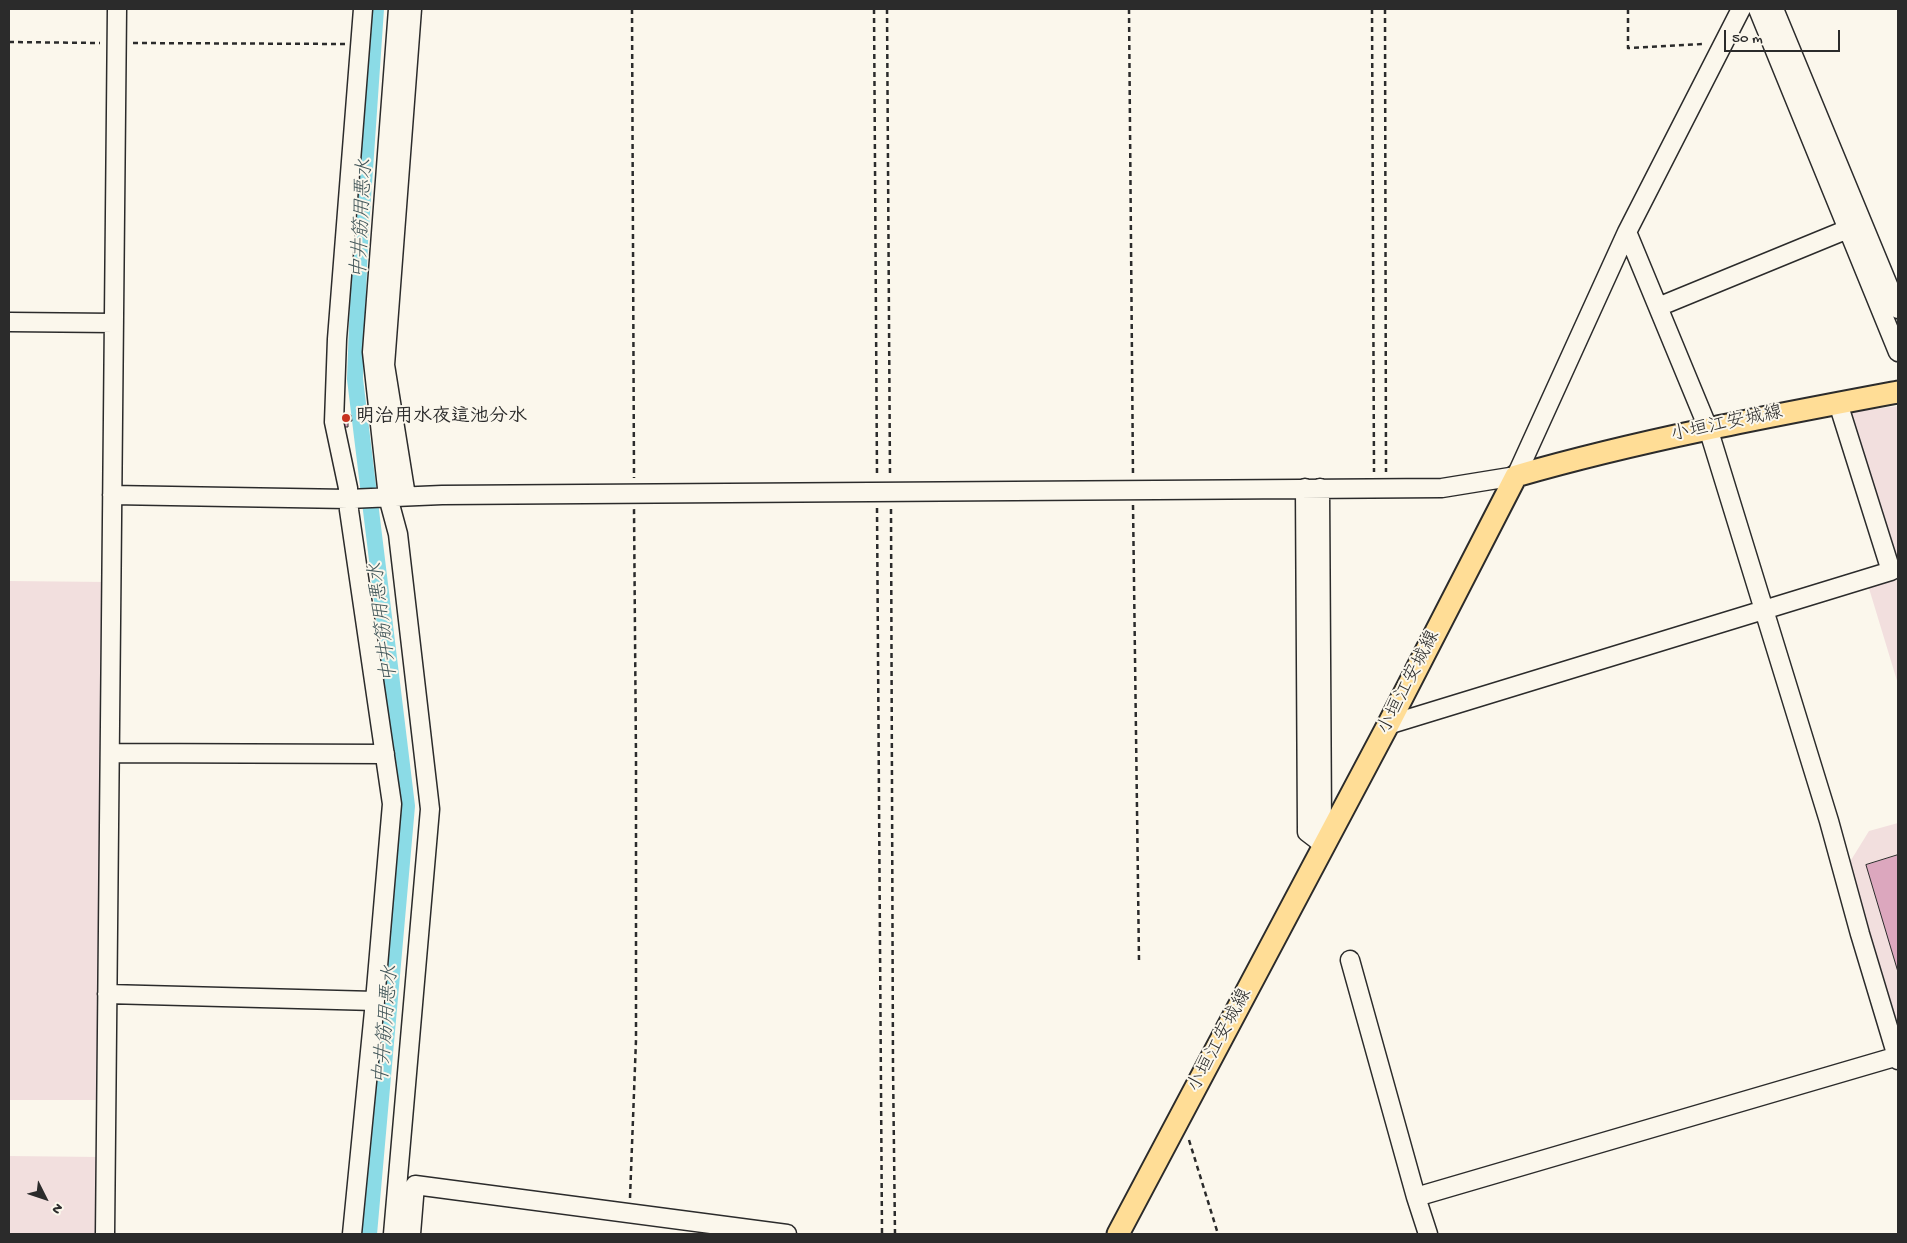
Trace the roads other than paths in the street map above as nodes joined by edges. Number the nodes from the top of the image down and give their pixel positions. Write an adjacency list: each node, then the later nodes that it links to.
1 (117, 9): 13 (street)
2 (363, 9): 23 (street)
3 (398, 9): 22 (street)
4 (412, 9): 21 (street)
5 (1741, 9): 9 (street)
6 (1758, 9): 8 (street)
7 (1774, 9): 11 (street)
8 (1848, 228): 10 (street); 14 (street)
9 (1627, 232): 10 (street); 18 (street)
10 (1658, 307): 17 (street)
11 (1898, 310)
12 (9, 322): 13 (street)
13 (114, 323): 20 (street)
14 (1898, 352)
15 (1898, 392): 16 (main road, 小垣江安城線)
16 (1838, 403): 17 (main road, 小垣江安城線); 24 (street)
17 (1708, 428): 18 (main road, 小垣江安城線); 24 (street)
18 (1516, 476): 19 (street); 25 (main road, 小垣江安城線)
19 (1312, 488): 21 (street); 28 (street)
20 (112, 495): 23 (street); 26 (street)
21 (406, 496): 22 (street)
22 (385, 497): 23 (street); 36 (street)
23 (354, 499): 27 (street)
24 (1764, 611): 25 (street); 32 (street)
25 (1388, 726): 28 (main road, 小垣江安城線)
26 (110, 747): 27 (street); 30 (street)
27 (384, 754): 31 (street)
28 (1324, 845): 39 (main road, 小垣江安城線)
29 (1350, 960): 33 (street)
30 (107, 994): 31 (street); 34 (street)
31 (375, 1001): 35 (street)
32 (1898, 1058): 33 (street)
33 (1416, 1197): 40 (street)
34 (105, 1234)
35 (352, 1234)
36 (393, 1234)
37 (410, 1234): 38 (street)
38 (787, 1234)
39 (1118, 1234)
40 (1428, 1234)

